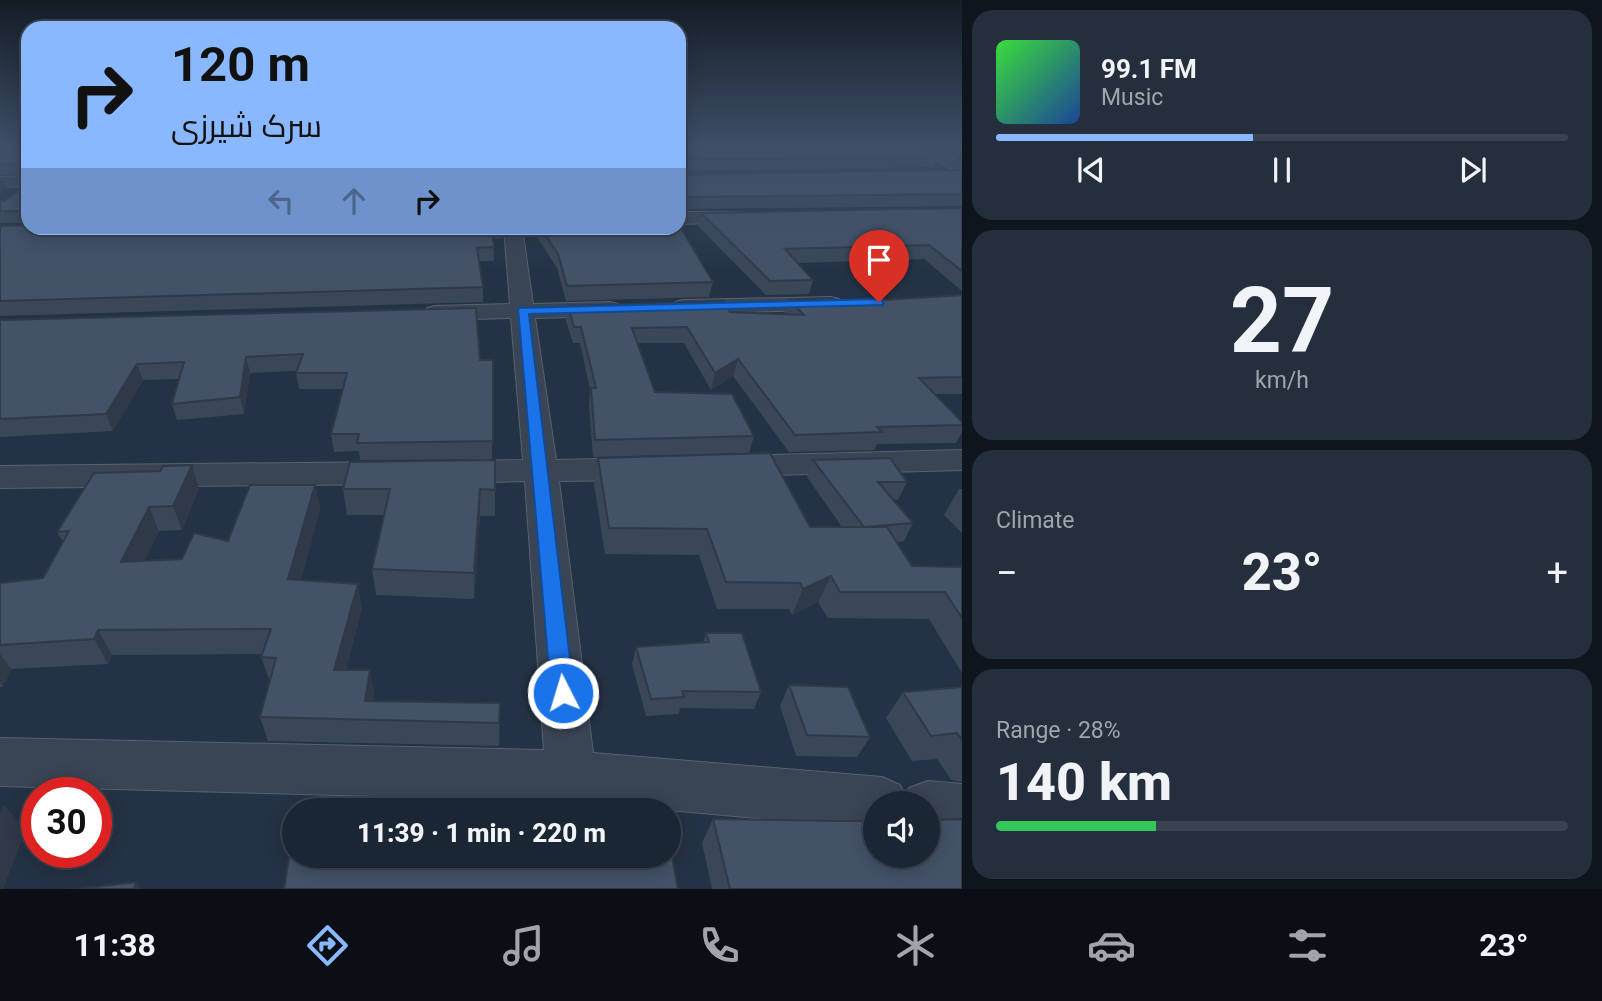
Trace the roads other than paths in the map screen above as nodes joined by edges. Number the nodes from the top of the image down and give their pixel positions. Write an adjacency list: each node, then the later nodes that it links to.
1 (760, 217): 2 (street)
2 (686, 219)
3 (514, 235): 7 (street)
4 (852, 303): 6 (street)
5 (632, 308): 7 (street)
6 (660, 308)
7 (523, 311): 8 (street); 12 (street)
8 (413, 314)
9 (961, 460): 10 (street)
10 (704, 467)
11 (663, 468): 12 (street)
12 (541, 471): 13 (street); 15 (street)
13 (0, 477)
14 (0, 762): 15 (street)
15 (571, 776): 16 (street)
16 (863, 801)
17 (940, 808): 18 (street)
18 (961, 810)

